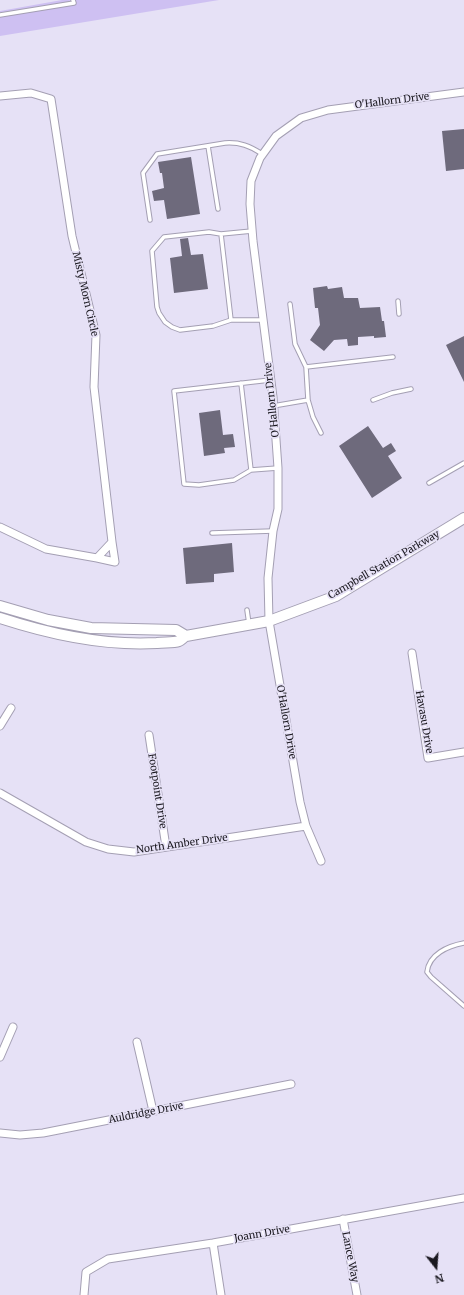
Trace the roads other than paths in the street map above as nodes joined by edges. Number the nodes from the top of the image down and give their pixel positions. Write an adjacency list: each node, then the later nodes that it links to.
1 (73, 0): 2 (lane)
2 (0, 15)
3 (464, 92): 6 (street, O'Hallorn Drive)
4 (0, 96): 33 (street, Misty Morn Circle)
5 (208, 146): 6 (lane); 7 (lane); 8 (lane)
6 (262, 154): 9 (street, O'Hallorn Drive)
7 (218, 209)
8 (150, 220)
9 (252, 231): 10 (lane); 15 (street, O'Hallorn Drive)
10 (221, 234): 14 (lane); 14 (lane)
11 (398, 301): 13 (lane)
12 (290, 304): 17 (lane)
13 (399, 314)
14 (231, 320): 15 (lane)
15 (263, 320): 18 (street, O'Hallorn Drive)
16 (393, 357): 17 (lane)
17 (306, 367): 21 (lane)
18 (270, 380): 19 (lane); 23 (street, O'Hallorn Drive)
19 (241, 383): 27 (lane); 27 (lane)
20 (411, 389): 22 (lane)
21 (308, 400): 23 (lane); 24 (lane)
22 (373, 400)
23 (273, 406): 26 (street, O'Hallorn Drive)
24 (321, 433)
25 (464, 463): 28 (lane)
26 (278, 468): 27 (lane); 31 (street, O'Hallorn Drive)
27 (251, 470)
28 (429, 483)
29 (464, 518): 38 (street, Campbell Station Parkway)
30 (0, 528): 34 (street, Misty Morn Circle)
31 (273, 531): 32 (lane); 38 (street, O'Hallorn Drive)
32 (212, 533)
33 (112, 542): 34 (street); 34 (street, Misty Morn Circle)
34 (97, 558)
35 (0, 606): 40 (street, Campbell Station Parkway)
36 (247, 610): 39 (lane)
37 (0, 618): 40 (street, Campbell Station Parkway)
38 (269, 621): 39 (street, Campbell Station Parkway); 47 (street, O'Hallorn Drive)
39 (249, 625): 40 (street, Campbell Station Parkway)
40 (186, 636)
41 (412, 653): 45 (street, Havasu Drive)
42 (10, 708): 43 (street)
43 (0, 726)
44 (149, 735): 48 (street, Footpoint Drive)
45 (464, 752)
46 (0, 793): 48 (street, North Amber Drive)
47 (306, 826): 48 (street, North Amber Drive); 49 (street, O'Hallorn Drive)
48 (166, 847)
49 (321, 862)
50 (464, 943): 51 (lane)
51 (464, 1006)
52 (13, 1027): 54 (street)
53 (137, 1042): 56 (street)
54 (0, 1057)
55 (291, 1084): 56 (street, Auldridge Drive)
56 (153, 1111): 57 (street, Auldridge Drive)
57 (0, 1133)
58 (464, 1198): 59 (street, Joann Drive)
59 (343, 1219): 60 (street, Joann Drive); 63 (street, Lance Way)
60 (213, 1243): 61 (street, Joann Drive); 62 (street)
61 (84, 1295)
62 (220, 1295)
63 (357, 1295)

